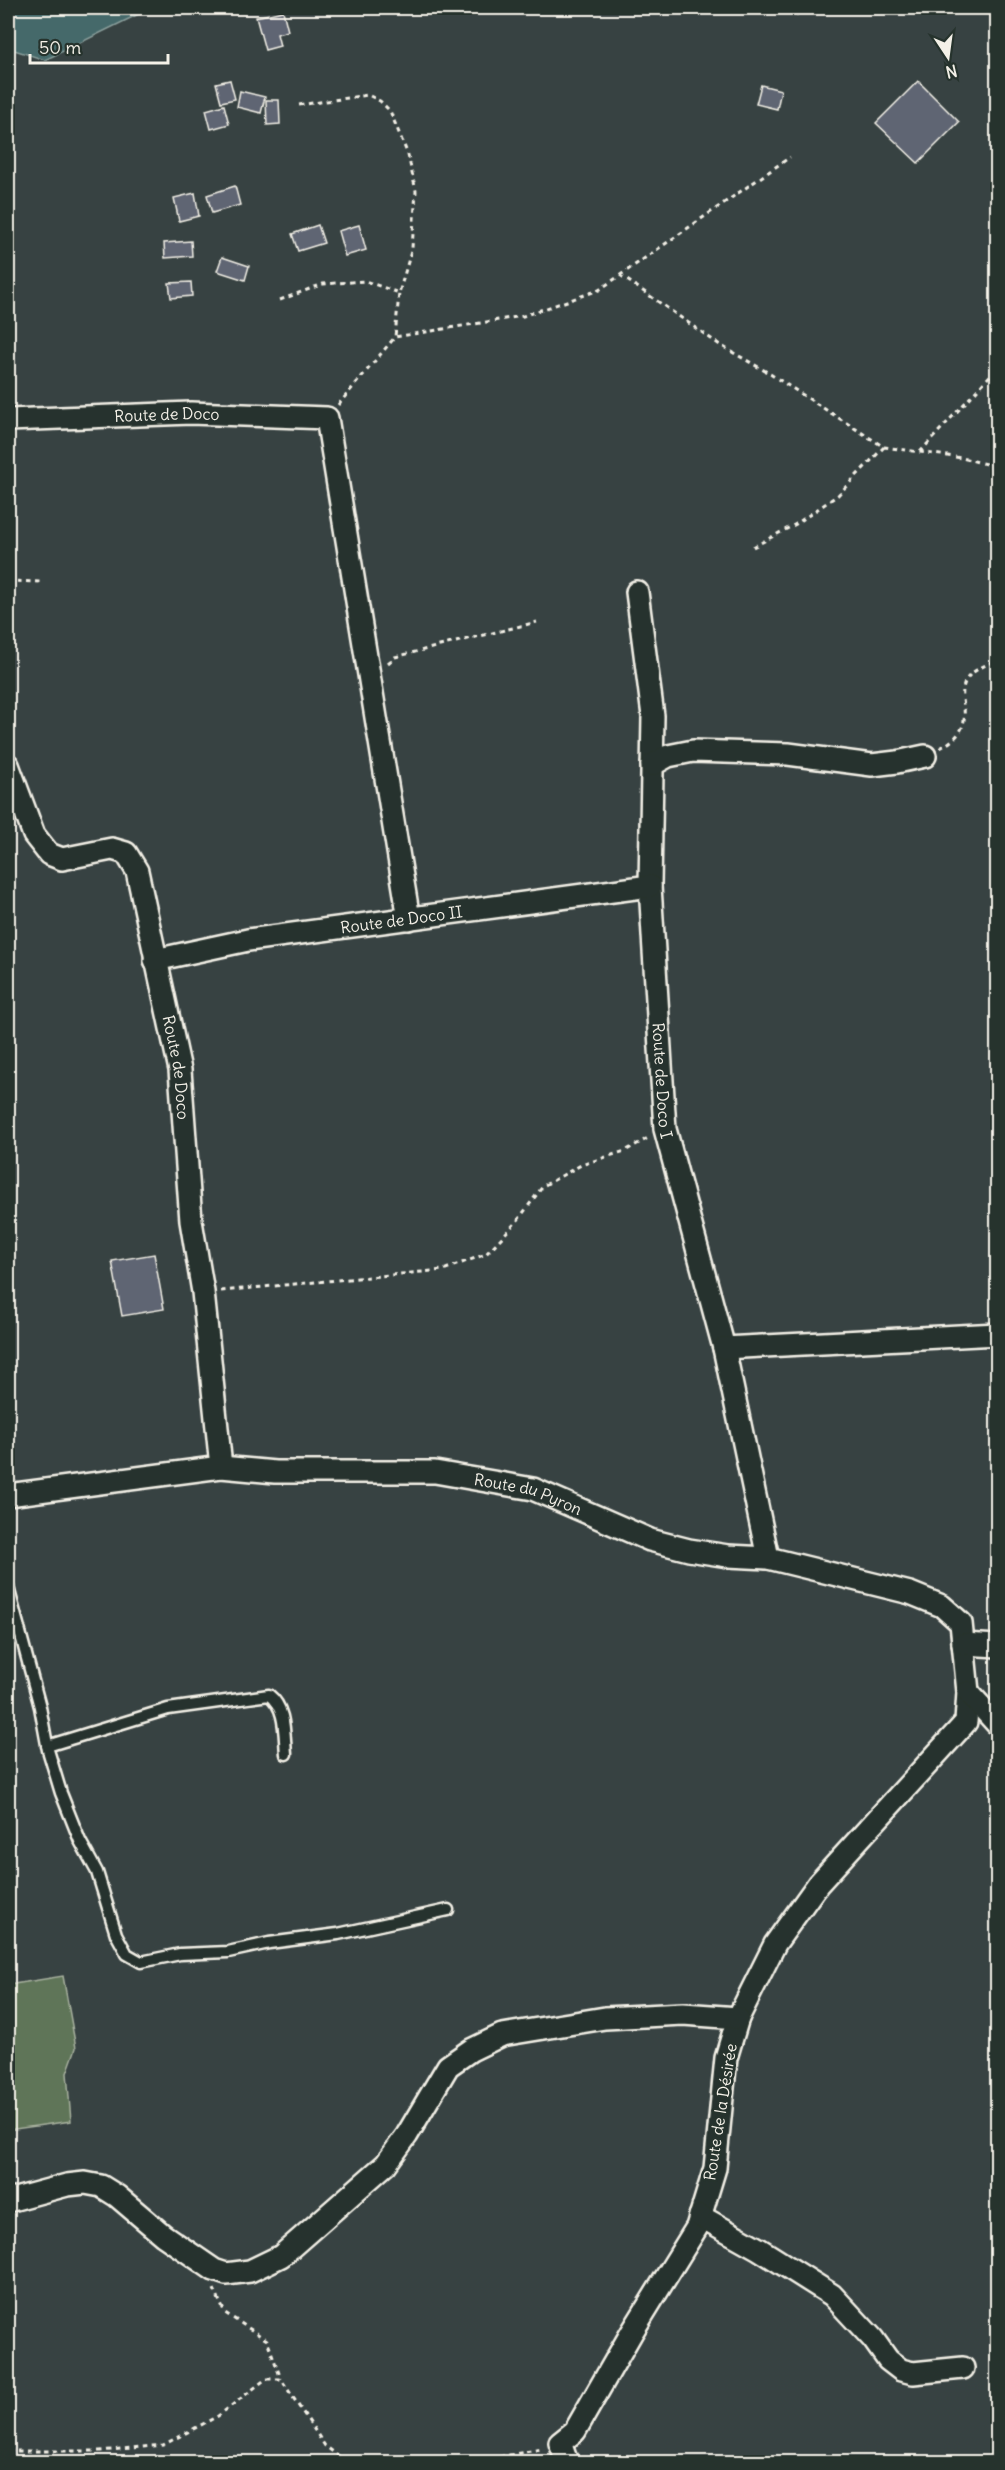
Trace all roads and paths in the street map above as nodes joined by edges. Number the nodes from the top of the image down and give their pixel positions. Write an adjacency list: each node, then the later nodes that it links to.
1 (299, 105): 4 (path)
2 (790, 157): 3 (path)
3 (620, 275): 6 (path); 10 (path)
4 (399, 293): 5 (path); 6 (path)
5 (280, 300)
6 (395, 337): 8 (path)
7 (998, 367): 11 (path)
8 (327, 418): 9 (street, Route de Doco); 19 (street)
9 (8, 420)
10 (884, 447): 11 (path); 13 (path)
11 (920, 452): 12 (path)
12 (998, 466)
13 (753, 547)
14 (8, 581): 15 (path)
15 (40, 582)
16 (637, 592): 22 (street, Route de Doco I)
17 (537, 622): 19 (path)
18 (998, 659): 20 (path)
19 (370, 678): 24 (street)
20 (925, 756): 22 (street)
21 (8, 765): 25 (street, Route de Doco)
22 (652, 765): 23 (street, Route de Doco I)
23 (650, 886): 24 (street, Route de Doco II); 26 (street, Route de Doco I)
24 (409, 919): 25 (street, Route de Doco II)
25 (156, 960): 27 (street, Route de Doco)
26 (665, 1129): 27 (path); 29 (street, Route de Doco I)
27 (203, 1292): 30 (street, Route de Doco)
28 (998, 1334): 29 (street)
29 (724, 1348): 32 (street, Route de Doco I)
30 (220, 1467): 31 (street, Route du Pyron); 32 (street, Route du Pyron)
31 (8, 1495)
32 (768, 1558): 34 (street, Route du Pyron)
33 (8, 1587): 38 (lane)
34 (963, 1644): 35 (street); 36 (street, Route du Pyron)
35 (998, 1646)
36 (968, 1692): 37 (street); 41 (street, Route de la Désirée)
37 (998, 1725)
38 (47, 1746): 39 (lane); 40 (lane)
39 (286, 1754)
40 (448, 1910)
41 (738, 2018): 43 (street, Route de la Désirée); 44 (street)
42 (8, 2201): 44 (street)
43 (700, 2216): 45 (street); 48 (street, Route de la Désirée)
44 (199, 2259): 46 (path)
45 (963, 2368)
46 (281, 2379): 47 (path); 49 (path)
47 (8, 2451)
48 (563, 2453): 50 (path)
49 (347, 2463)
50 (472, 2463)

